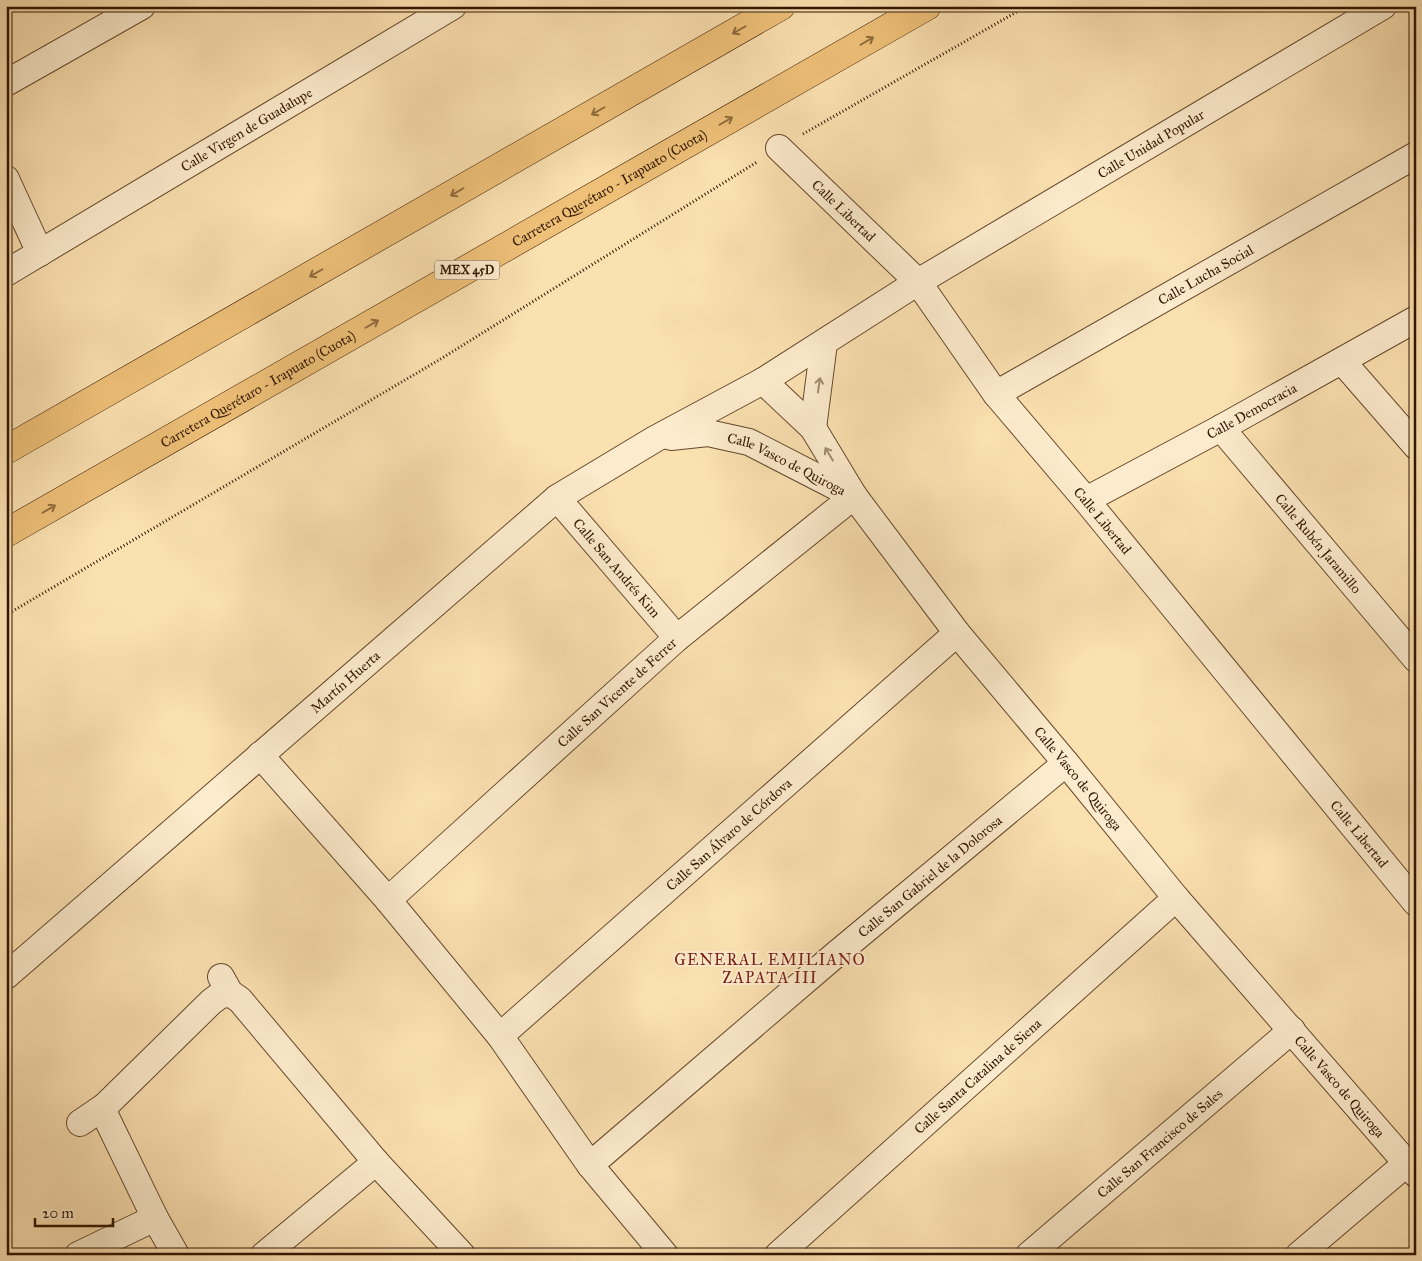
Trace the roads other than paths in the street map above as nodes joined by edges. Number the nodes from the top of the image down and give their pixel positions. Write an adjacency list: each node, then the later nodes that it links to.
1 (142, 6): 6 (street)
2 (453, 6): 10 (street, Calle Virgen de Guadalupe)
3 (781, 6): 23 (highway, one-way to 23)
4 (927, 6): 27 (highway, Carretera Querétaro - Irapuato (Cuota) / MEX 45D, one-way to 4)
5 (1383, 6): 12 (street, Calle Unidad Popular)
6 (6, 83)
7 (779, 148): 12 (street, Calle Libertad)
8 (1416, 155): 17 (street, Calle Lucha Social)
9 (6, 179): 10 (street)
10 (40, 253): 11 (street, Calle Virgen de Guadalupe)
11 (6, 272)
12 (918, 282): 14 (street, Calle Unidad Popular); 17 (street, Calle Libertad)
13 (1416, 319): 15 (street, Calle Democracia)
14 (824, 343): 16 (street, Calle Unidad Popular); 18 (street, one-way to 14)
15 (1342, 361): 19 (street, Calle Democracia); 22 (street)
16 (764, 381): 18 (street); 21 (street, Calle Unidad Popular)
17 (996, 394): 26 (street, Calle Libertad)
18 (813, 428): 24 (street, one-way to 18)
19 (1221, 428): 26 (street, Calle Democracia); 30 (street, Calle Rubén Jaramillo)
20 (708, 432): 21 (street, Martín Huerta); 24 (street, Calle Vasco de Quiroga)
21 (655, 439): 25 (street, Martín Huerta)
22 (1416, 446)
23 (6, 450)
24 (854, 496): 28 (street, Calle Vasco de Quiroga); 29 (street, Calle San Vicente de Ferrer)
25 (557, 498): 29 (street, Calle San Andrés Kim); 31 (street, Martín Huerta)
26 (1086, 500): 35 (street, Calle Libertad)
27 (6, 533)
28 (957, 633): 32 (street, Calle Vasco de Quiroga); 38 (street, Calle San Álvaro de Córdova)
29 (677, 638): 34 (street, Calle San Vicente de Ferrer)
30 (1416, 659)
31 (260, 755): 34 (street); 36 (street, Martín Huerta)
32 (1066, 762): 33 (street, Calle Vasco de Quiroga); 42 (street, Calle San Gabriel de la Dolorosa)
33 (1176, 898): 37 (street, Calle Vasco de Quiroga); 50 (street, Calle Santa Catalina de Siena)
34 (388, 900): 38 (street)
35 (1416, 903)
36 (6, 976)
37 (1292, 1030): 43 (street, Calle Vasco de Quiroga); 51 (street, Calle San Francisco de Sales)
38 (500, 1036): 42 (street)
39 (105, 1106): 40 (street); 41 (street); 44 (street)
40 (80, 1123)
41 (376, 1162): 47 (street); 48 (street)
42 (590, 1165): 49 (street)
43 (1412, 1168): 52 (street)
44 (165, 1235): 45 (street); 46 (street)
45 (78, 1255)
46 (120, 1255)
47 (264, 1255)
48 (462, 1255)
49 (665, 1255)
50 (778, 1255)
51 (1029, 1255)
52 (1299, 1255)

